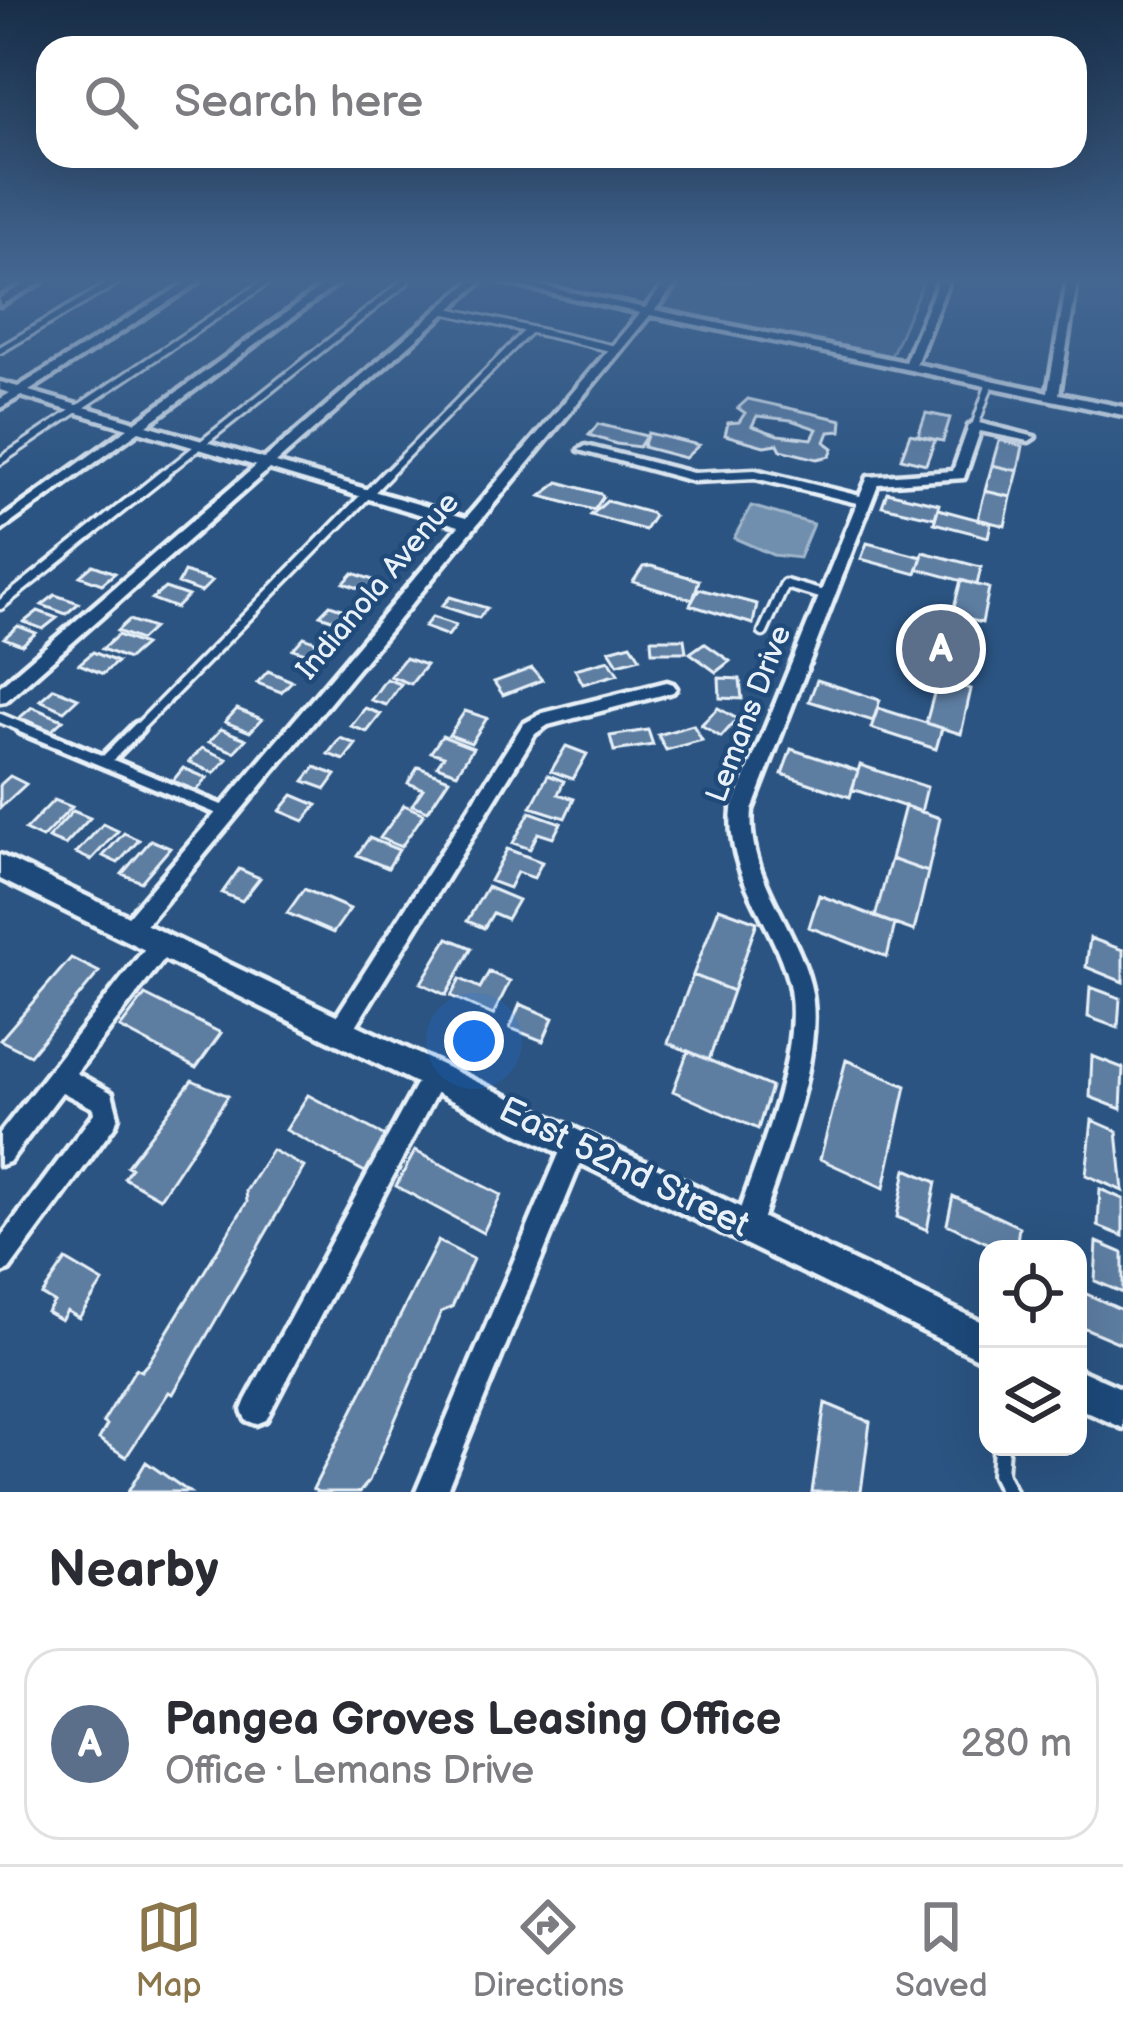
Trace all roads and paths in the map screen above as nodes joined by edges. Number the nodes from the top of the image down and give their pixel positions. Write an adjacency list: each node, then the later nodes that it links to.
1 (83, 352): 14 (street)
2 (163, 352): 17 (lane)
3 (239, 352): 19 (street)
4 (318, 352): 22 (lane)
5 (395, 352): 25 (street)
6 (508, 352): 26 (lane)
7 (613, 352): 28 (street, Indianola Avenue)
8 (841, 352): 11 (street)
9 (915, 352): 11 (street)
10 (1060, 352): 15 (street)
11 (909, 366): 12 (street)
12 (990, 383): 15 (street); 20 (lane)
13 (0, 386): 14 (street)
14 (19, 392): 16 (street); 17 (street)
15 (1053, 396): 18 (street)
16 (0, 404)
17 (78, 409): 19 (street); 24 (lane)
18 (1123, 411)
19 (137, 426): 22 (street); 29 (street)
20 (975, 426): 21 (street); 27 (street)
21 (1029, 437)
22 (202, 445): 25 (street); 31 (lane)
23 (586, 451): 27 (street)
24 (0, 461)
25 (266, 464): 26 (street); 34 (street)
26 (367, 494): 28 (street); 36 (lane)
27 (864, 501): 30 (street, Lemans Drive)
28 (469, 524): 37 (street, Indianola Avenue)
29 (0, 527)
30 (827, 596): 32 (lane); 46 (street, Lemans Drive)
31 (0, 604)
32 (764, 632)
33 (667, 688): 41 (street)
34 (0, 696)
35 (0, 718): 36 (lane)
36 (105, 761): 37 (lane)
37 (228, 813): 39 (street, Indianola Avenue)
38 (5, 876): 39 (street, East 52nd Street)
39 (131, 928): 40 (street, East 52nd Street)
40 (161, 944): 41 (street, East 52nd Street); 43 (street)
41 (340, 1031): 42 (street, East 52nd Street)
42 (433, 1076): 44 (street, East 52nd Street); 51 (street)
43 (59, 1077): 45 (street); 47 (street)
44 (576, 1144): 46 (street, East 52nd Street); 53 (street)
45 (0, 1153)
46 (747, 1227): 48 (street, East 52nd Street)
47 (0, 1261)
48 (979, 1340)
49 (1087, 1392): 50 (street)
50 (1123, 1409)
51 (256, 1410)
52 (1000, 1456): 54 (lane)
53 (431, 1492)
54 (1008, 1492)

